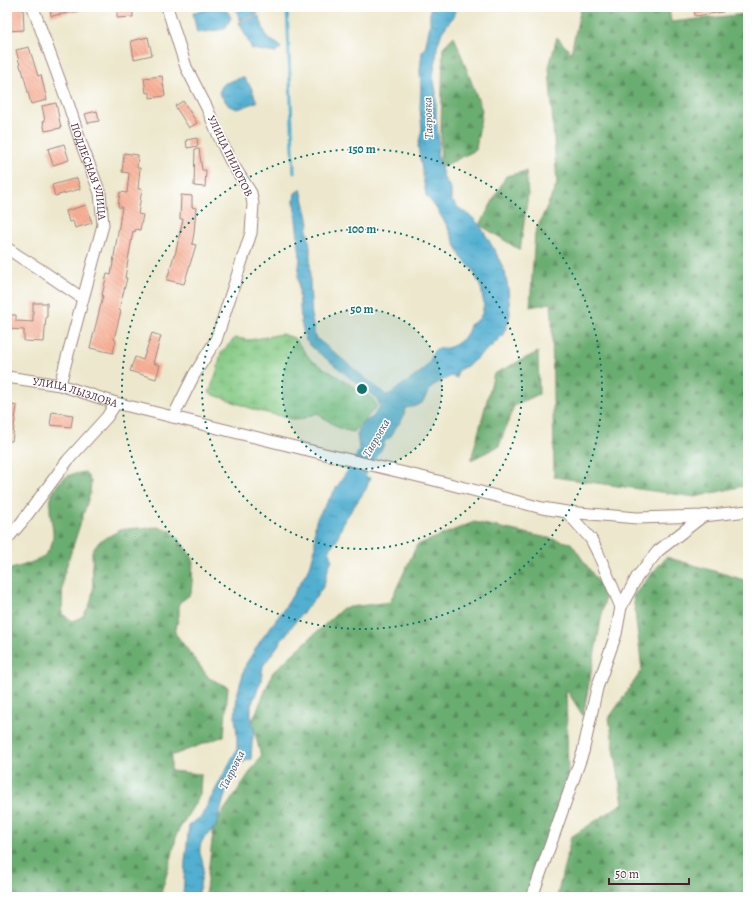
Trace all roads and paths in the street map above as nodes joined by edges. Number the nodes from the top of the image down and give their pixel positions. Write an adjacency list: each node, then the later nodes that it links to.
1 (33, 7): 4 (street, ПОДЛЕСНАЯ УЛИЦА)
2 (167, 7): 8 (street, УЛИЦА ПИЛОТОВ)
3 (7, 248): 4 (street)
4 (82, 298): 6 (street, ПОДЛЕСНАЯ УЛИЦА)
5 (7, 377): 6 (street, УЛИЦА ЛЫЗЛОВА)
6 (60, 385): 7 (street, УЛИЦА ЛЫЗЛОВА)
7 (116, 403): 8 (street, УЛИЦА ЛЫЗЛОВА); 12 (street)
8 (173, 417): 10 (street, УЛИЦА ЛЫЗЛОВА)
9 (748, 511): 11 (street, УЛИЦА ЛЫЗЛОВА)
10 (567, 512): 11 (street, УЛИЦА ЛЫЗЛОВА); 13 (street)
11 (703, 516): 13 (street)
12 (7, 539)
13 (621, 607): 14 (street)
14 (532, 897)

